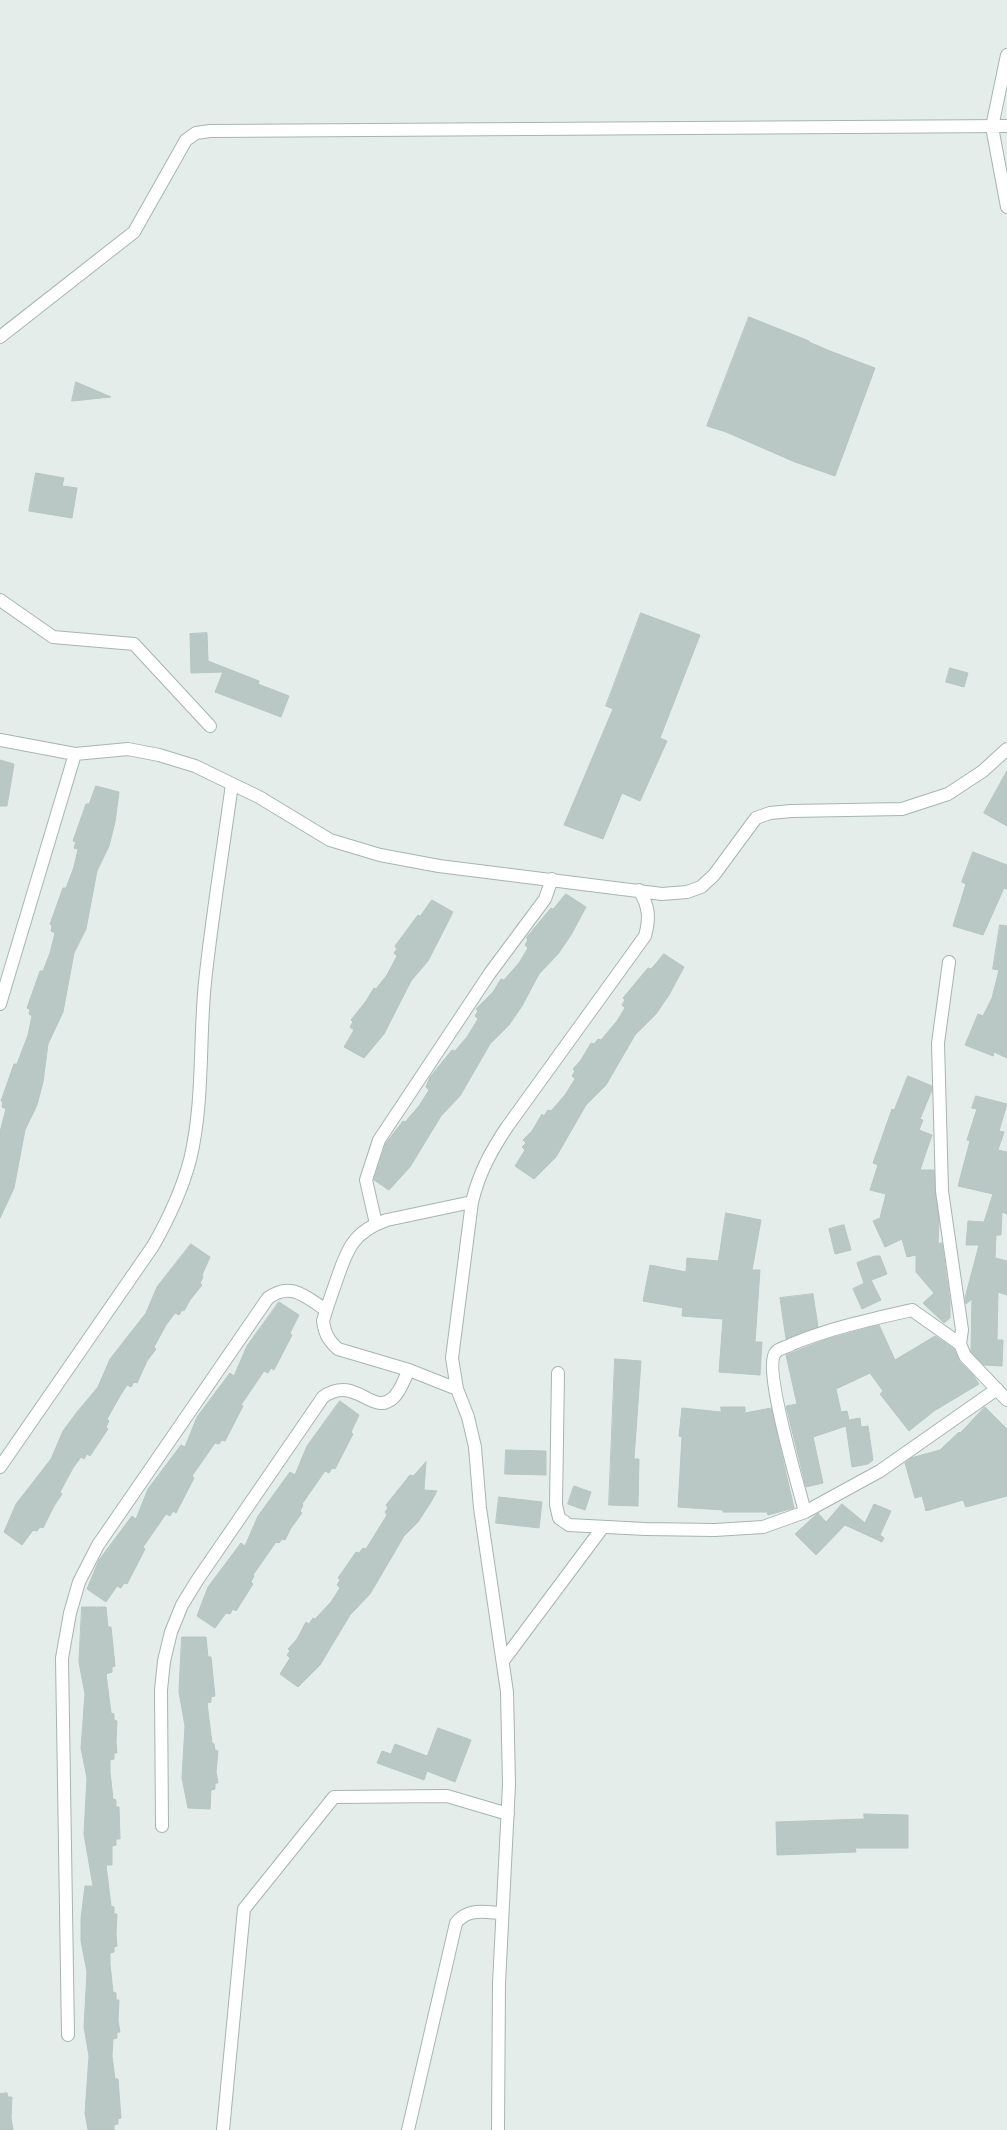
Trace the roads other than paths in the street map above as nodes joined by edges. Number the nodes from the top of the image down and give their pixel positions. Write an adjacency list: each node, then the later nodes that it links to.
1 (1007, 55): 3 (street)
2 (1007, 126): 3 (street)
3 (992, 127): 4 (street); 5 (street)
4 (1007, 206)
5 (0, 337)
6 (0, 600): 7 (street)
7 (210, 726)
8 (0, 740): 10 (street)
9 (1007, 749): 13 (street)
10 (75, 754): 11 (street); 15 (street)
11 (232, 784): 12 (street); 25 (street)
12 (552, 879): 13 (street); 17 (street)
13 (639, 890): 16 (street)
14 (949, 962): 19 (street)
15 (0, 1004)
16 (472, 1202): 17 (street); 22 (street)
17 (376, 1224): 18 (street)
18 (326, 1310): 20 (street); 32 (street)
19 (960, 1344): 23 (street); 26 (street)
20 (409, 1370): 22 (street); 30 (street)
21 (558, 1373): 27 (street)
22 (457, 1389): 28 (street)
23 (997, 1389): 24 (street); 26 (street)
24 (1007, 1400)
25 (0, 1467)
26 (805, 1512): 27 (street)
27 (604, 1527): 28 (street)
28 (503, 1661): 29 (street)
29 (508, 1814): 31 (street); 33 (street)
30 (162, 1826)
31 (501, 1913): 34 (street); 35 (street)
32 (68, 2035)
33 (223, 2130)
34 (408, 2130)
35 (498, 2130)

